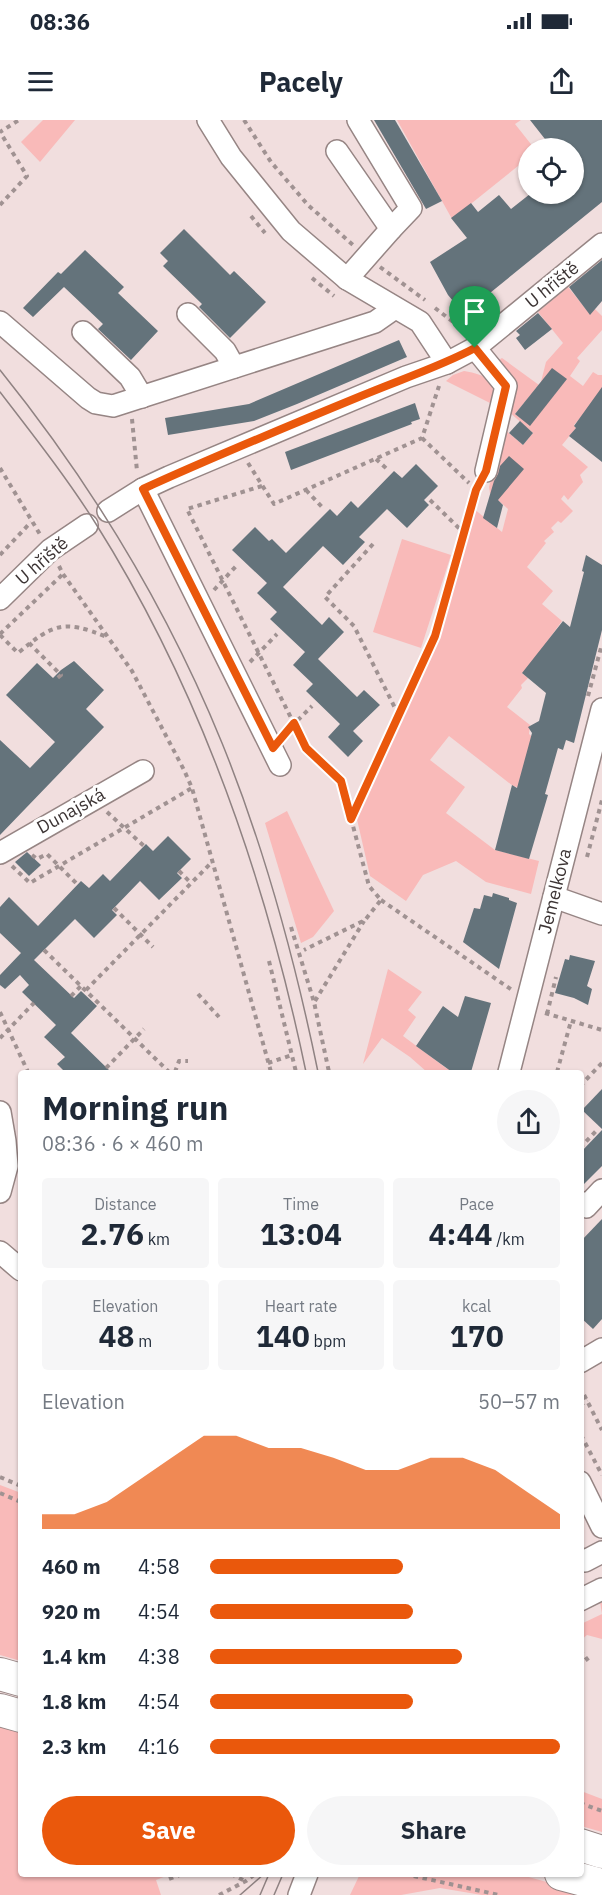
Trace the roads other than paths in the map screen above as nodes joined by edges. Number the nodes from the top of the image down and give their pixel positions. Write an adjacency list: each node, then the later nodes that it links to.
1 (207, 120): 6 (street)
2 (358, 120): 4 (street)
3 (337, 151): 4 (street)
4 (390, 229): 6 (street)
5 (602, 244): 11 (street, U hřiště)
6 (346, 279): 7 (street)
7 (395, 308): 12 (street); 13 (street)
8 (188, 314): 13 (street)
9 (0, 322): 14 (street)
10 (83, 332): 14 (street)
11 (475, 348): 12 (street, U hřiště); 15 (street)
12 (447, 363): 16 (street, U hřiště)
13 (234, 368): 14 (street)
14 (136, 399)
15 (486, 471)
16 (140, 482): 17 (street, U hřiště); 21 (street)
17 (108, 511)
18 (87, 525): 19 (street, U hřiště)
19 (0, 599)
20 (602, 709): 24 (street, Jemelkova)
21 (276, 757)
22 (143, 771): 23 (street, Dunajská)
23 (2, 860)
24 (554, 897): 25 (street); 26 (street, Jemelkova)
25 (602, 914)
26 (510, 1070)
27 (0, 1112): 28 (street)
28 (14, 1167): 30 (street)
29 (602, 1190): 31 (street)
30 (0, 1192)
31 (584, 1205)
32 (0, 1252): 33 (street)
33 (18, 1267)
34 (602, 1349): 35 (street)
35 (584, 1360)
36 (584, 1490): 37 (street)
37 (602, 1527)
38 (602, 1552): 39 (street)
39 (584, 1561)
40 (602, 1589): 41 (street)
41 (584, 1598)
42 (0, 1674): 43 (highway)
43 (18, 1679)
44 (0, 1710): 45 (highway)
45 (18, 1715)
46 (584, 1846): 47 (highway)
47 (602, 1852)
48 (306, 1877): 51 (street)
49 (572, 1877): 50 (highway)
50 (602, 1885)
51 (299, 1895)

